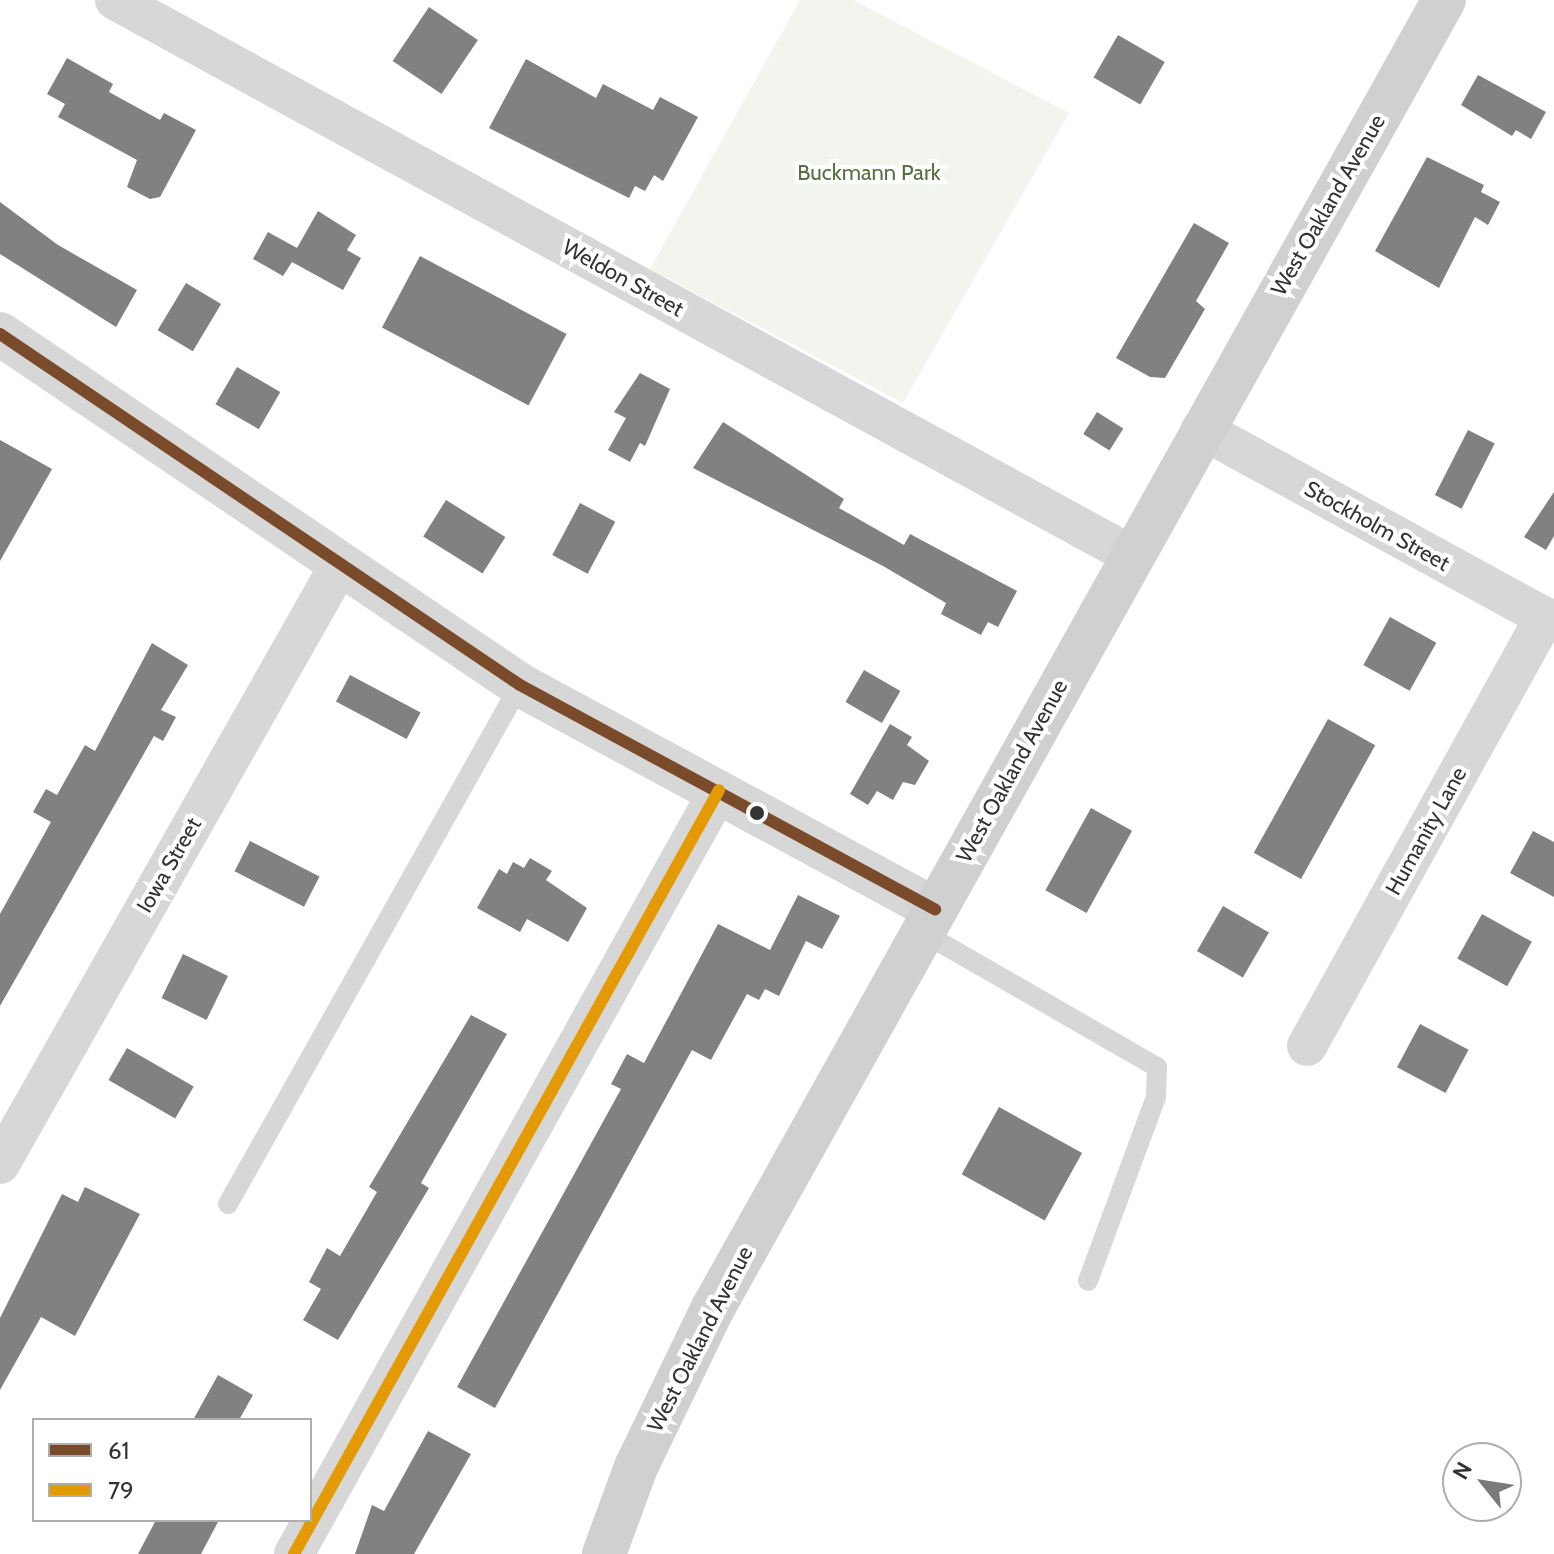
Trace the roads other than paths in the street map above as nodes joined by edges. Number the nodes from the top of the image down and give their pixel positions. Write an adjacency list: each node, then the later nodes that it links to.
1 (115, 0): 5 (street, Weldon Street)
2 (1444, 0): 4 (main road, West Oakland Avenue)
3 (0, 334): 6 (street)
4 (1201, 429): 5 (main road, West Oakland Avenue); 7 (street, Stockholm Street)
5 (1131, 555): 10 (main road, West Oakland Avenue)
6 (339, 566): 8 (street); 12 (street, Iowa Street)
7 (1549, 620): 11 (street, Humanity Lane)
8 (520, 685): 9 (street); 13 (lane)
9 (719, 790): 10 (street); 15 (street)
10 (929, 920): 14 (lane); 18 (main road, West Oakland Avenue)
11 (1307, 1046)
12 (0, 1164)
13 (228, 1204)
14 (1088, 1281)
15 (312, 1522)
16 (312, 1522): 17 (street)
17 (294, 1554)
18 (604, 1554)

